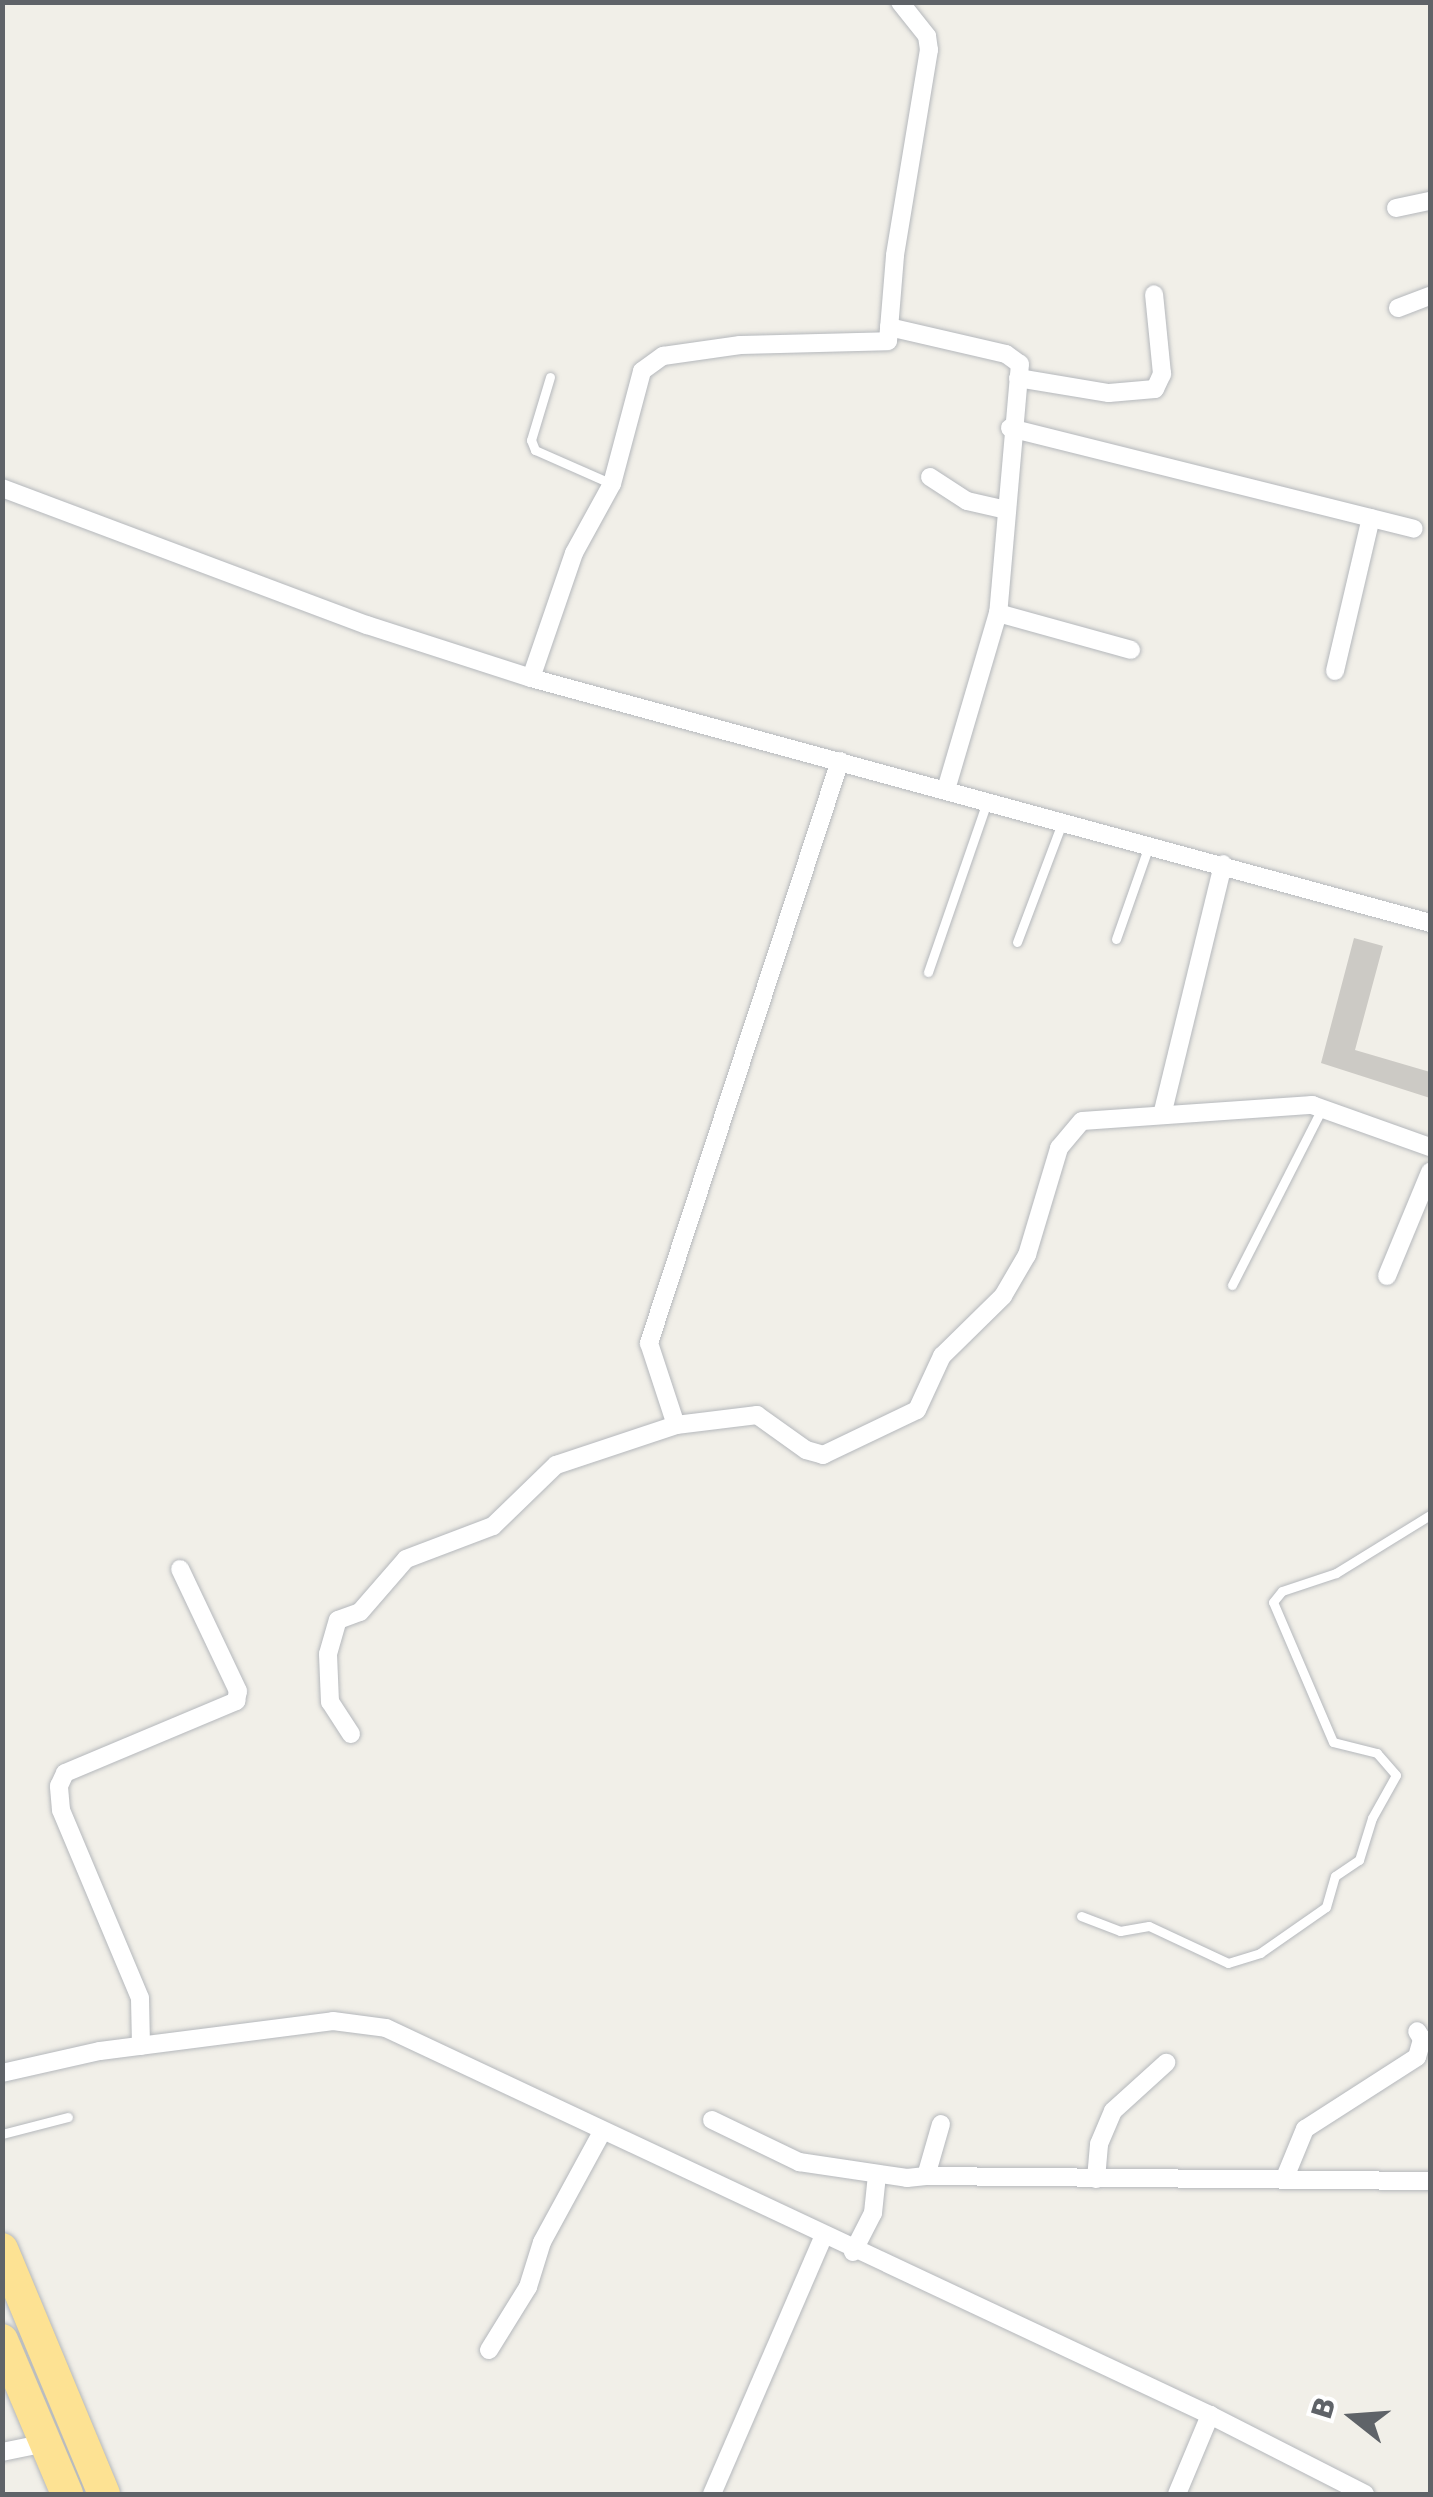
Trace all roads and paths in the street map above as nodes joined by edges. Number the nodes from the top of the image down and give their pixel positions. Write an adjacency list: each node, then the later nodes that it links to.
1 (900, 2): 7 (street)
2 (1430, 201): 3 (street)
3 (1396, 208)
4 (1154, 294): 9 (street)
5 (1430, 296): 6 (street)
6 (1398, 308)
7 (889, 327): 9 (street); 12 (street)
8 (550, 377): 12 (lane)
9 (1018, 378): 10 (street)
10 (1010, 428): 14 (street); 15 (street)
11 (930, 477): 14 (street)
12 (612, 484): 20 (street)
13 (2, 488): 20 (street)
14 (1002, 509): 17 (street)
15 (1371, 518): 16 (street); 19 (street)
16 (1414, 528)
17 (998, 613): 18 (street); 22 (street)
18 (1131, 650)
19 (1335, 671)
20 (531, 678): 21 (street)
21 (840, 762): 22 (street); 37 (street)
22 (946, 790): 23 (street)
23 (987, 802): 24 (street); 30 (lane)
24 (1063, 821): 25 (street); 29 (lane)
25 (1149, 844): 26 (street); 28 (lane)
26 (1223, 864): 27 (street); 32 (street)
27 (1430, 923)
28 (1116, 939)
29 (1017, 942)
30 (928, 972)
31 (1322, 1107): 32 (street); 33 (street); 36 (lane)
32 (1163, 1112): 37 (street)
33 (1430, 1147)
34 (1430, 1172): 35 (street)
35 (1387, 1276)
36 (1232, 1284)
37 (676, 1425): 40 (street)
38 (1430, 1515): 41 (lane)
39 (180, 1569): 43 (street)
40 (351, 1734)
41 (1081, 1916)
42 (1417, 2032): 51 (street)
43 (141, 2046): 45 (street); 49 (street)
44 (1166, 2063): 54 (street)
45 (2, 2073)
46 (68, 2117): 50 (lane)
47 (712, 2120): 52 (street)
48 (941, 2124): 53 (street)
49 (602, 2132): 56 (street); 60 (street)
50 (2, 2134)
51 (1286, 2174): 54 (street); 55 (street)
52 (877, 2176): 53 (street); 58 (street)
53 (926, 2176): 54 (street)
54 (1096, 2179)
55 (1430, 2181)
56 (823, 2237): 58 (street); 66 (street)
57 (2, 2249): 65 (highway)
58 (853, 2252): 61 (street)
59 (2, 2340): 62 (highway)
60 (489, 2350)
61 (1210, 2415): 67 (street); 68 (street)
62 (46, 2443): 63 (street); 64 (highway)
63 (2, 2452)
64 (67, 2494)
65 (104, 2494)
66 (712, 2494)
67 (1176, 2494)
68 (1364, 2494)

